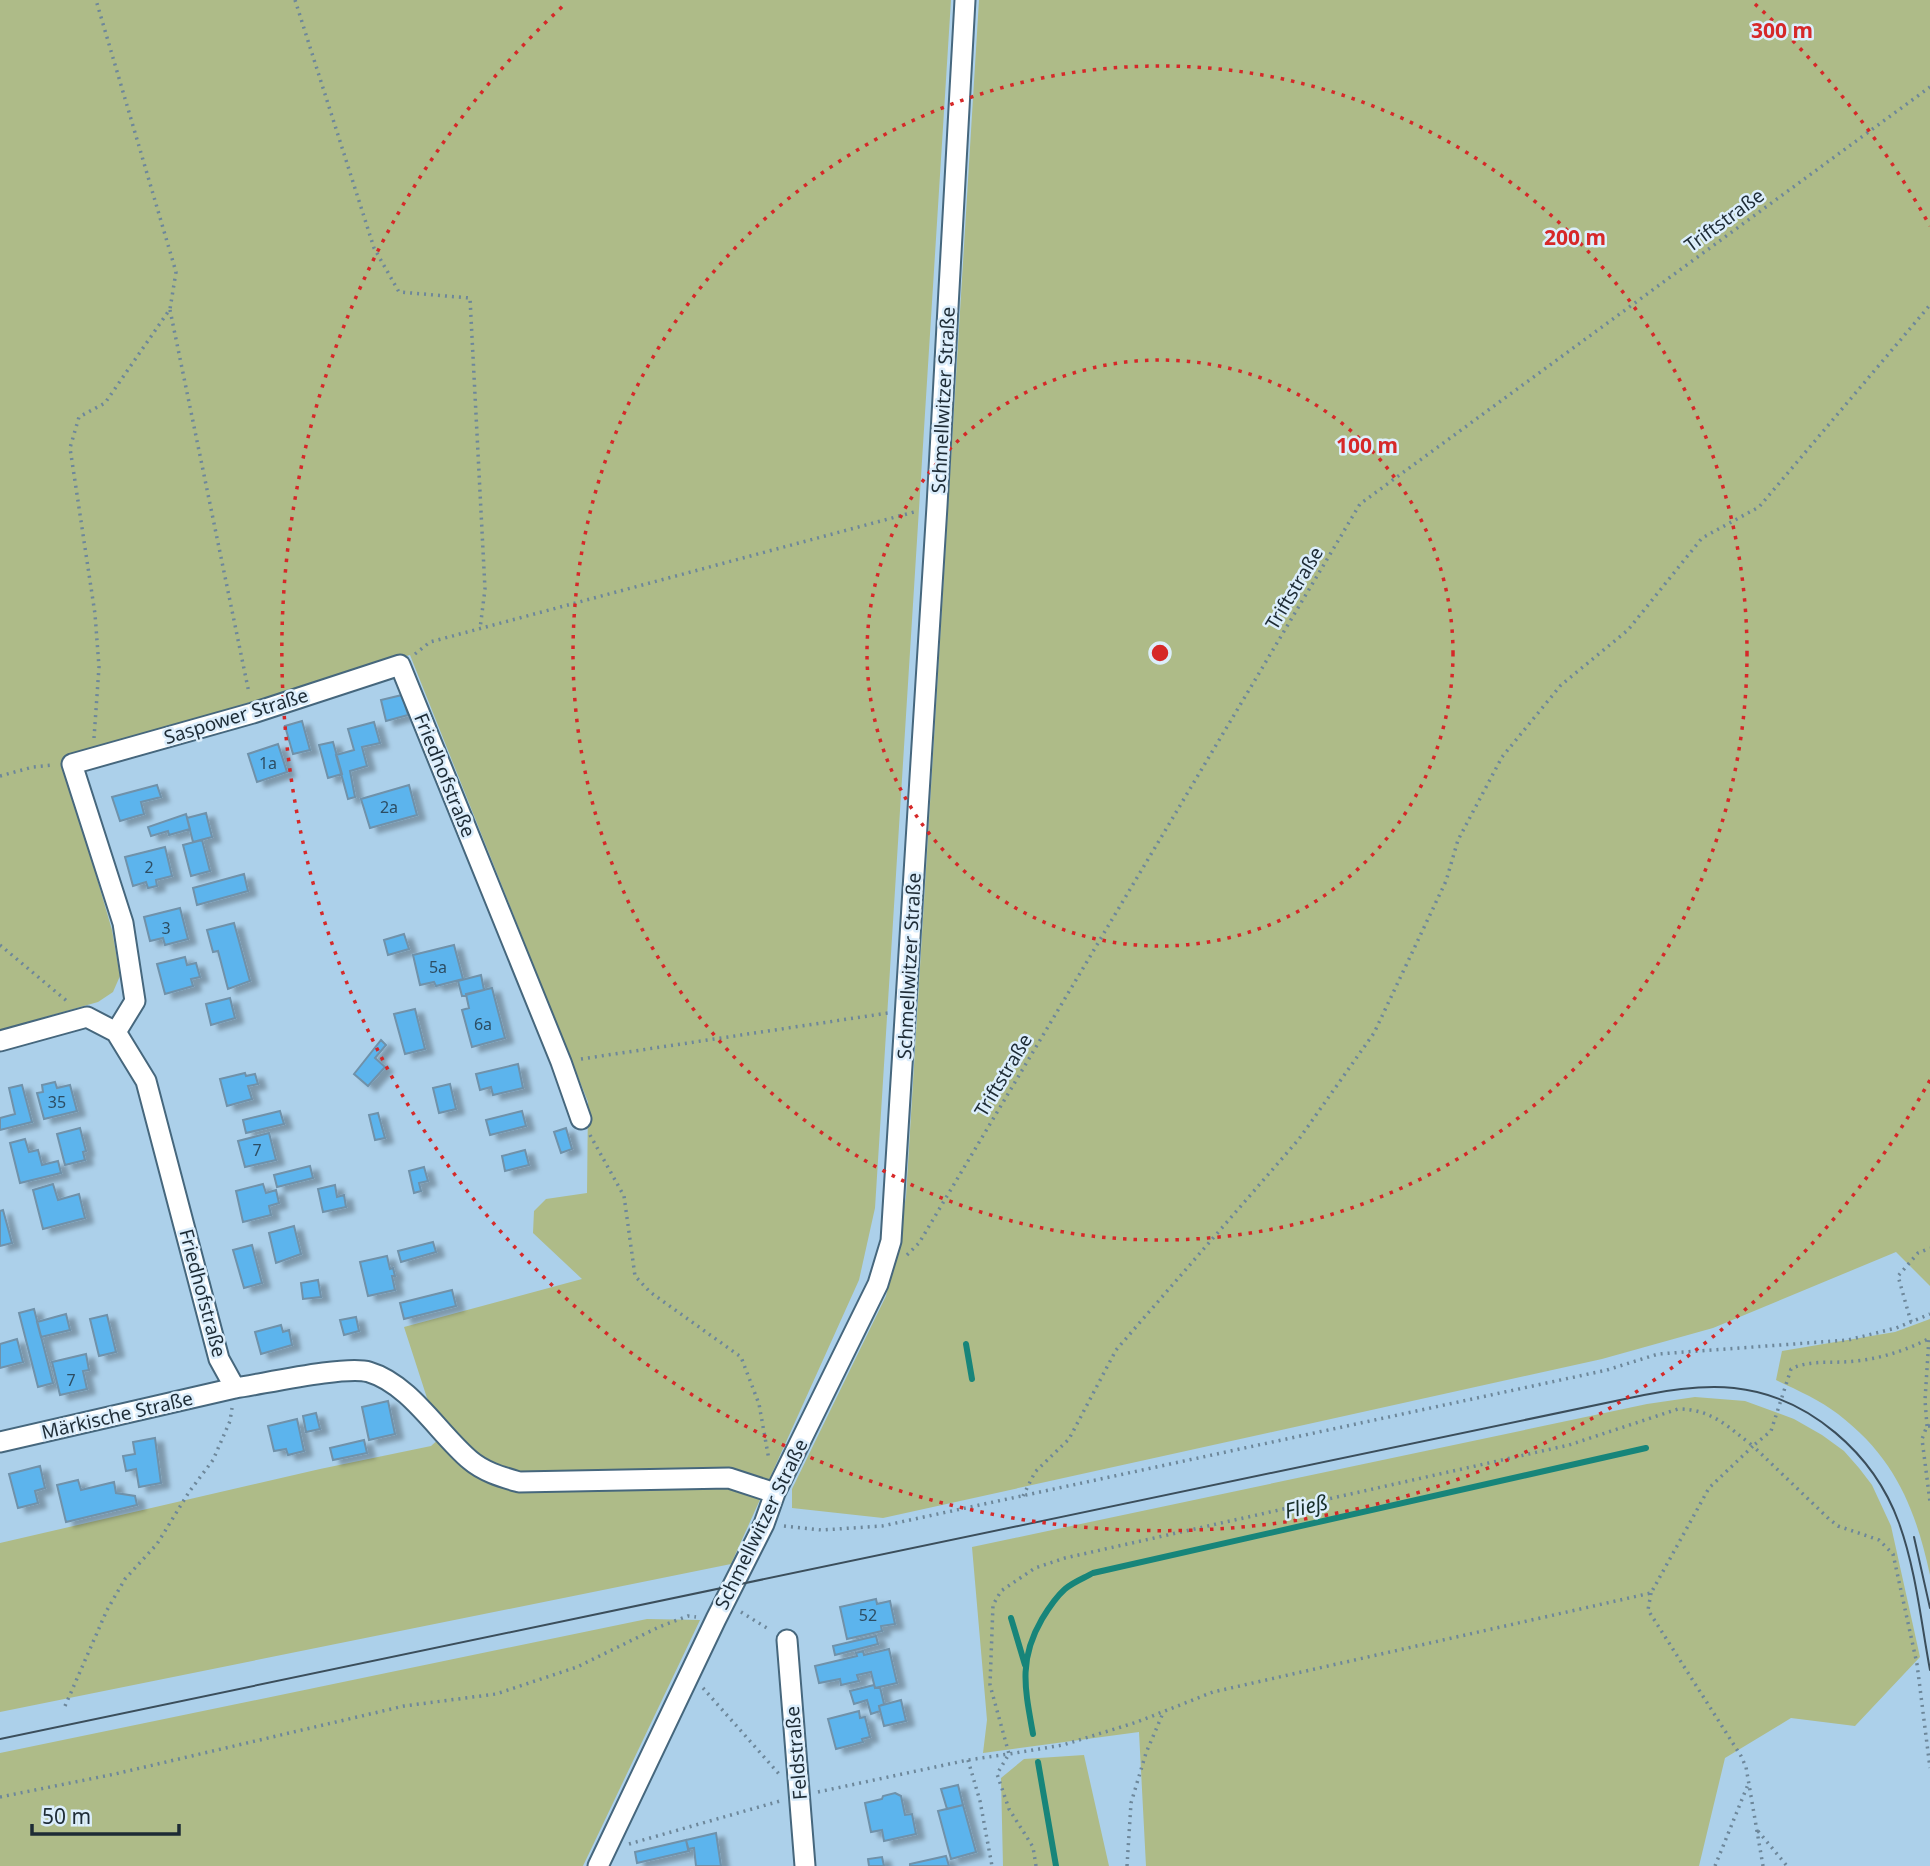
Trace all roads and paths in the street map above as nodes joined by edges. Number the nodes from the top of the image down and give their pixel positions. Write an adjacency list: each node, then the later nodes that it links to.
1 (96, 0): 6 (path)
2 (295, 0): 8 (path)
3 (965, 0): 7 (street, Schmellwitzer Straße)
4 (1930, 87): 22 (path, Triftstraße)
5 (1930, 305): 31 (path)
6 (170, 309): 10 (path); 11 (path)
7 (937, 506): 8 (path); 15 (street, Schmellwitzer Straße)
8 (480, 629): 9 (path)
9 (400, 665): 10 (street, Saspower Straße); 19 (street, Friedhofstraße)
10 (253, 712): 11 (street, Saspower Straße)
11 (91, 758): 12 (street, Saspower Straße)
12 (72, 764): 13 (path); 17 (street)
13 (0, 776)
14 (0, 945): 16 (path)
15 (906, 1011): 19 (path); 30 (street, Schmellwitzer Straße)
16 (87, 1017): 17 (street); 18 (street)
17 (116, 1032): 26 (street, Friedhofstraße)
18 (0, 1041)
19 (561, 1062): 20 (street, Friedhofstraße)
20 (581, 1119): 30 (path)
21 (1930, 1248): 24 (path)
22 (903, 1260)
23 (1930, 1314): 24 (path)
24 (1911, 1322): 31 (path)
25 (1930, 1338): 27 (path); 29 (path)
26 (235, 1388): 28 (street, Märkische Straße); 30 (street); 38 (path)
27 (1928, 1426): 32 (path)
28 (0, 1442)
29 (1753, 1446): 34 (path); 40 (path); 42 (path)
30 (775, 1493): 33 (street, Schmellwitzer Straße)
31 (1023, 1496): 33 (path)
32 (1930, 1502)
33 (764, 1524): 35 (street, Schmellwitzer Straße)
34 (1651, 1592): 39 (path); 43 (path)
35 (720, 1611): 36 (path); 37 (street, Schmellwitzer Straße); 45 (path)
36 (786, 1640): 44 (street, Feldstraße)
37 (692, 1671): 44 (path); 47 (street, Schmellwitzer Straße)
38 (65, 1706)
39 (1164, 1712): 40 (path); 51 (path)
40 (1009, 1754): 41 (path); 50 (path)
41 (968, 1760): 44 (path); 49 (path)
42 (1930, 1768)
43 (1750, 1780): 46 (path); 52 (path)
44 (799, 1796): 47 (path); 48 (street, Feldstraße)
45 (0, 1797)
46 (1757, 1830): 53 (path); 54 (path)
47 (602, 1858)
48 (805, 1866)
49 (992, 1866)
50 (1036, 1866)
51 (1127, 1866)
52 (1715, 1866)
53 (1763, 1866)
54 (1787, 1866)

